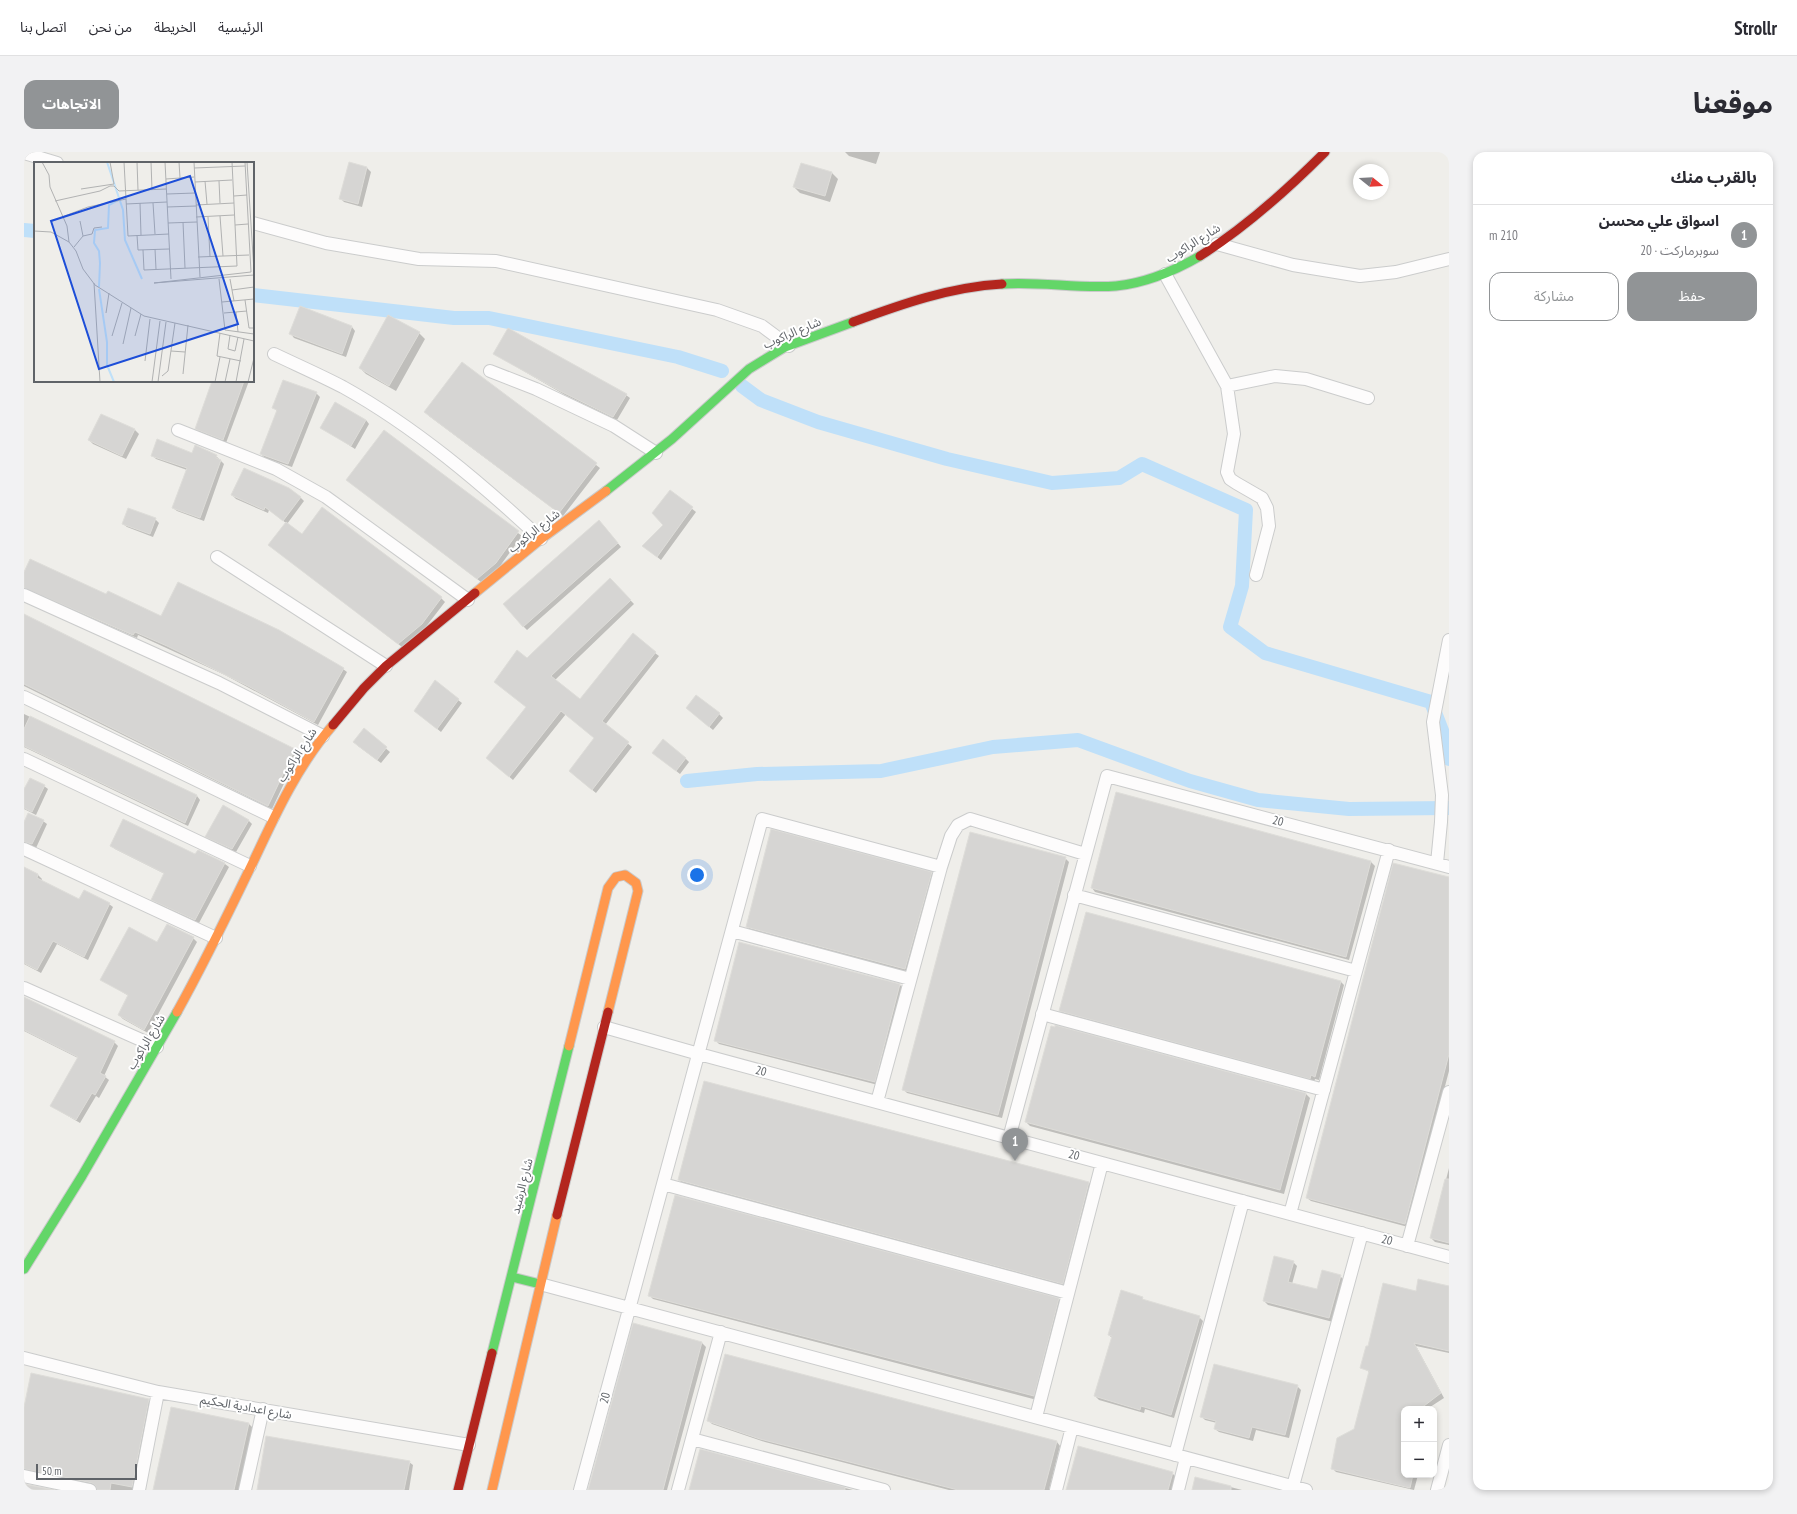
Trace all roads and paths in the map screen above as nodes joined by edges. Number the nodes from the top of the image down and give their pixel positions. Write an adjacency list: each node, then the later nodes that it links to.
1 (24, 152): 3 (street)
2 (1325, 152): 5 (street, شارع الراكوب)
3 (54, 162)
4 (254, 223): 8 (street)
5 (1217, 244): 6 (street); 7 (street, شارع الراكوب)
6 (1449, 259)
7 (1165, 274): 8 (street, شارع الراكوب); 11 (street)
8 (789, 346): 14 (street, شارع الراكوب)
9 (274, 354): 15 (street)
10 (490, 371): 14 (street)
11 (1227, 386): 12 (street); 17 (street)
12 (1368, 398)
13 (178, 430): 19 (street)
14 (656, 453): 15 (street, شارع الراكوب)
15 (541, 540): 19 (street, شارع الراكوب)
16 (217, 557): 21 (street)
17 (1256, 576)
18 (24, 595): 23 (street)
19 (468, 600): 21 (street, شارع الراكوب)
20 (1449, 640): 29 (street)
21 (386, 666): 23 (street, شارع الراكوب)
22 (24, 697): 25 (street)
23 (323, 736): 25 (street, شارع الراكوب)
24 (24, 759): 30 (street)
25 (273, 817): 30 (street, شارع الراكوب)
26 (24, 849): 35 (street)
27 (1389, 850): 28 (street, 20); 29 (street, 20); 36 (street)
28 (1085, 854): 32 (street); 33 (street)
29 (1437, 863): 31 (street, 20)
30 (250, 866): 35 (street, شارع الراكوب)
31 (1449, 866)
32 (941, 867): 34 (street, 20); 37 (street)
33 (1074, 895): 36 (street); 39 (street)
34 (732, 931): 37 (street); 42 (street, 20)
35 (216, 938): 41 (street, شارع الراكوب)
36 (1356, 971): 43 (street)
37 (910, 979): 45 (street)
38 (24, 988): 41 (street)
39 (1042, 1014): 43 (street); 47 (street)
40 (604, 1027): 42 (street); 56 (street, شارع الرشيد); 57 (street)
41 (157, 1047): 55 (street, شارع الراكوب)
42 (699, 1054): 45 (street, 20); 49 (street, 20)
43 (1324, 1090): 51 (street)
44 (1449, 1092): 46 (street)
45 (877, 1102): 47 (street, 20)
46 (1445, 1119): 53 (street)
47 (1008, 1138): 48 (street, 20)
48 (1102, 1163): 50 (street, 20); 58 (street)
49 (663, 1184): 58 (street); 59 (street, 20)
50 (1243, 1201): 51 (street, 20); 69 (street)
51 (1290, 1214): 52 (street, 20)
52 (1362, 1233): 53 (street, 20); 71 (street)
53 (1407, 1246): 54 (street, 20)
54 (1449, 1257)
55 (24, 1269)
56 (512, 1277): 57 (street); 67 (street, شارع الرشيد)
57 (540, 1284): 59 (street); 76 (street)
58 (1068, 1293): 64 (street)
59 (630, 1307): 60 (street); 77 (street, 20)
60 (721, 1332): 64 (street); 66 (street)
61 (24, 1358): 62 (street, شارع اعدادية الحكيم)
62 (158, 1392): 63 (street, شارع اعدادية الحكيم); 73 (street)
63 (263, 1409): 67 (street, شارع اعدادية الحكيم); 74 (street)
64 (1036, 1417): 65 (street)
65 (1072, 1427): 69 (street); 80 (street)
66 (692, 1438): 78 (street); 79 (street)
67 (469, 1445): 75 (street, شارع الرشيد)
68 (1449, 1445): 83 (street)
69 (1181, 1456): 71 (street); 81 (street)
70 (24, 1476): 72 (street)
71 (1293, 1486): 82 (street)
72 (90, 1490)
73 (139, 1490)
74 (245, 1490)
75 (458, 1490)
76 (492, 1490)
77 (580, 1490)
78 (678, 1490)
79 (884, 1490)
80 (1056, 1490)
81 (1178, 1490)
82 (1306, 1490)
83 (1437, 1490)

